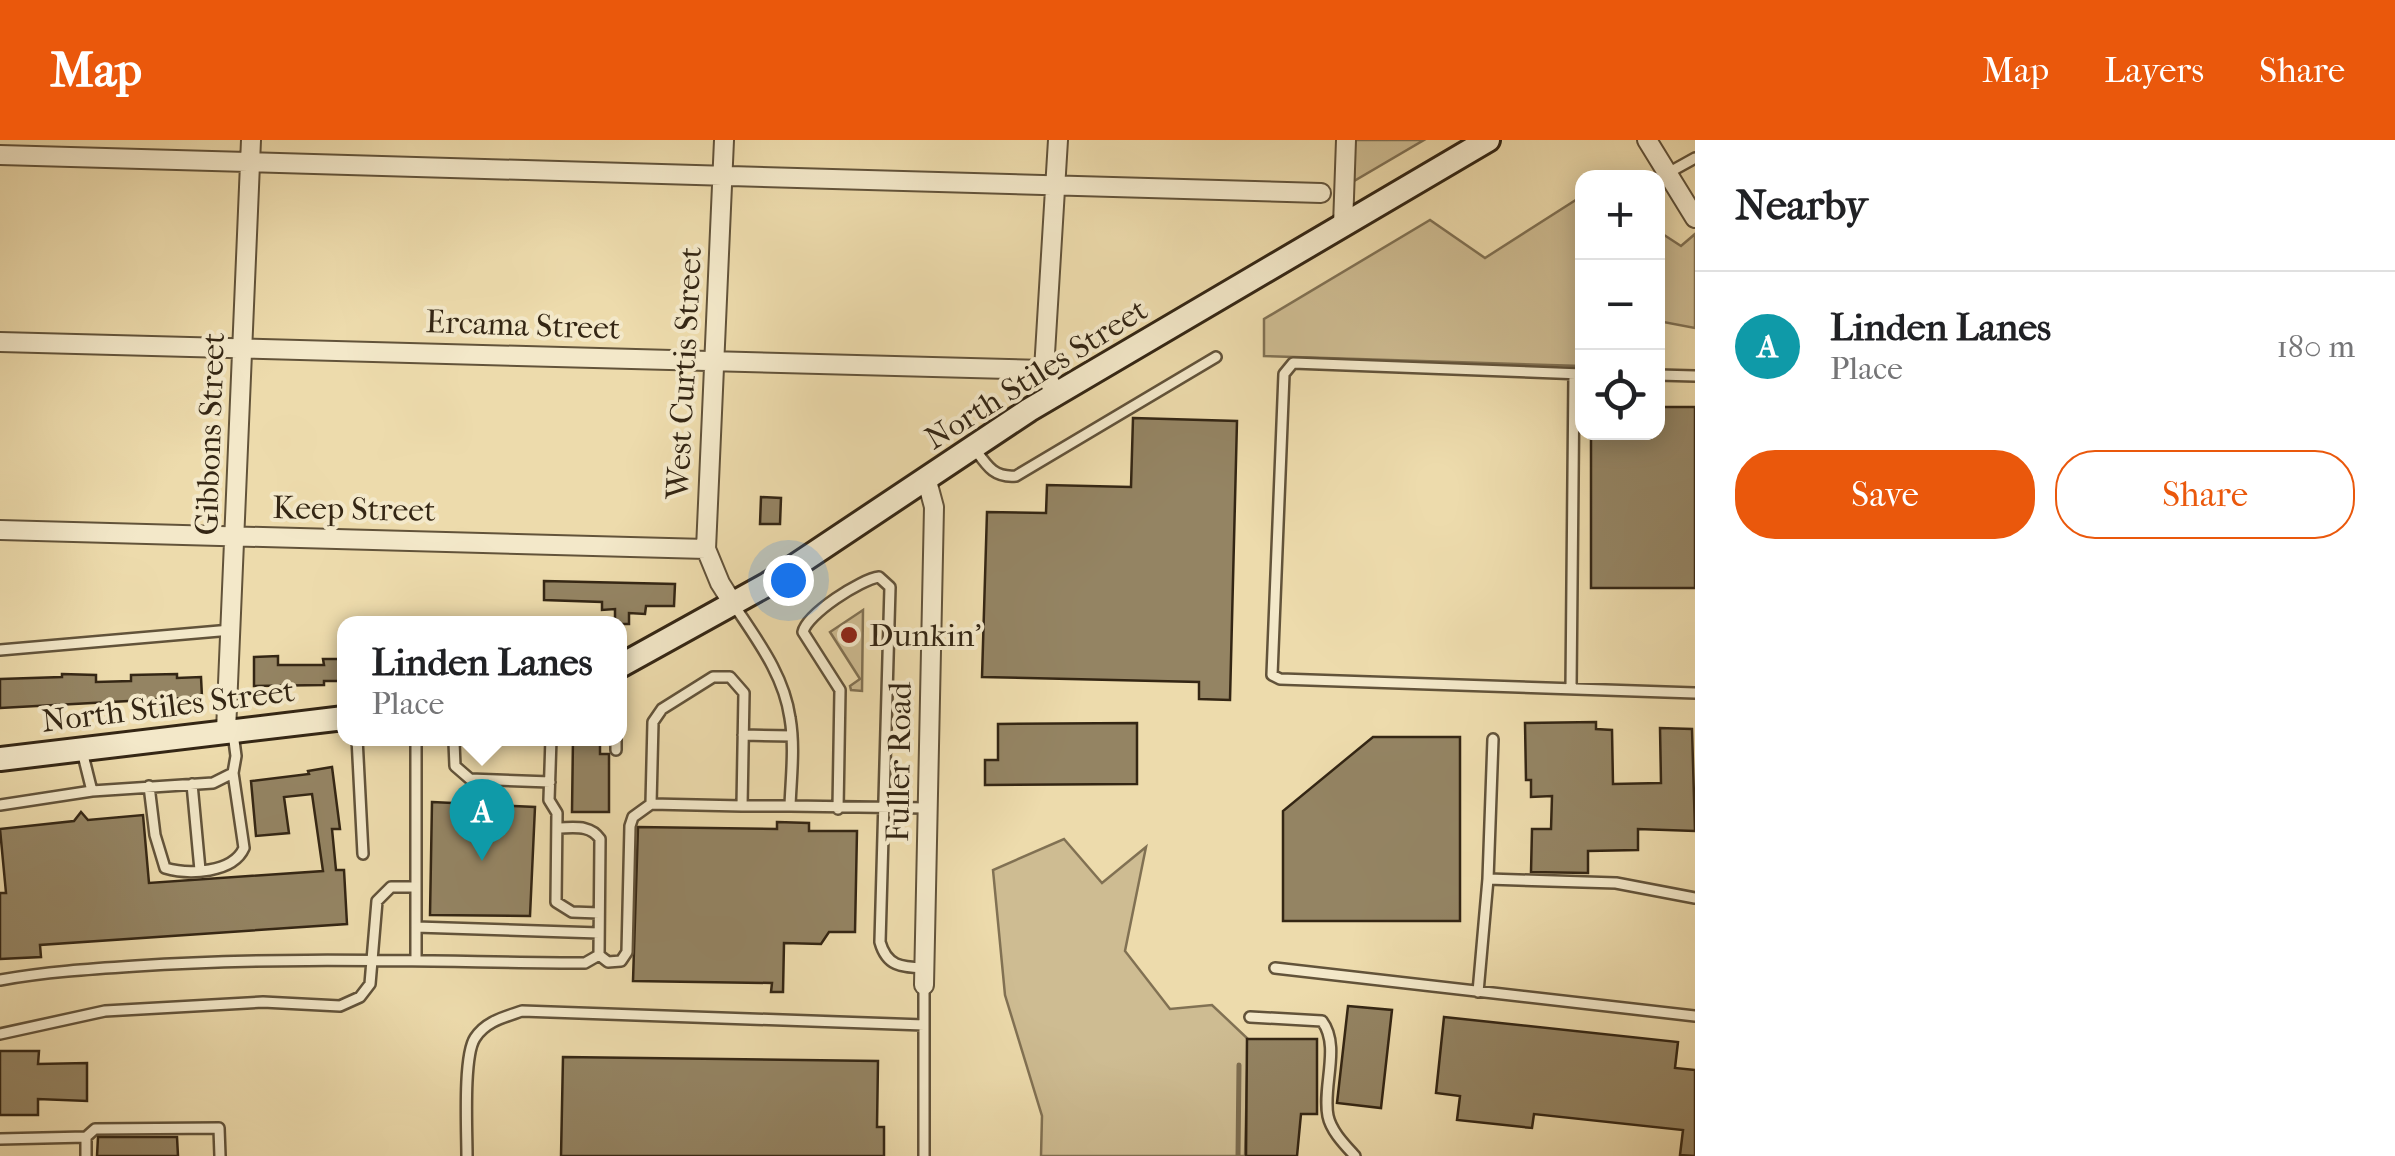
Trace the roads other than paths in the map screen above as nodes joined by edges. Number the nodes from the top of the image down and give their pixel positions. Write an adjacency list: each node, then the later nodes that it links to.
1 (252, 140): 9 (street, Gibbons Street)
2 (724, 140): 11 (street, West Curtis Street)
3 (1058, 140): 12 (street)
4 (1346, 140): 15 (street)
5 (1488, 140): 15 (main road, North Stiles Street)
6 (1647, 140): 10 (street)
7 (0, 155): 9 (street)
8 (1695, 158): 10 (lane)
9 (250, 162): 11 (street); 17 (street, Gibbons Street)
10 (1668, 174): 14 (street)
11 (724, 176): 12 (street); 19 (street, West Curtis Street)
12 (1057, 186): 13 (street); 20 (street)
13 (1321, 192)
14 (1695, 218)
15 (1343, 226): 24 (main road, North Stiles Street)
16 (0, 342): 17 (street, Ercama Street)
17 (243, 348): 19 (street, Ercama Street); 29 (street, Gibbons Street)
18 (1216, 357): 26 (lane)
19 (712, 360): 20 (street, Ercama Street); 30 (street, West Curtis Street)
20 (1044, 370): 24 (street)
21 (1575, 374): 35 (lane)
22 (1665, 375): 23 (lane)
23 (1695, 376)
24 (1056, 396): 26 (main road, North Stiles Street)
25 (1577, 440): 35 (lane)
26 (974, 447): 27 (main road, North Stiles Street)
27 (927, 481): 31 (main road, North Stiles Street); 57 (street, Fuller Road)
28 (0, 530): 29 (street, Keep Street)
29 (236, 536): 30 (street, Keep Street); 32 (street, Gibbons Street)
30 (706, 548): 31 (street, West Curtis Street)
31 (732, 602): 34 (main road, North Stiles Street); 40 (lane)
32 (232, 630): 33 (lane); 38 (street, Gibbons Street)
33 (0, 650)
34 (627, 663)
35 (1571, 688): 36 (lane)
36 (1695, 693)
37 (337, 719): 38 (main road, North Stiles Street)
38 (229, 731): 46 (main road, North Stiles Street); 48 (lane)
39 (743, 735): 40 (lane); 53 (lane); 55 (lane)
40 (792, 736): 56 (lane)
41 (1494, 738): 63 (lane)
42 (357, 746): 61 (lane)
43 (416, 746): 64 (lane)
44 (454, 746): 49 (lane)
45 (551, 746): 49 (lane)
46 (81, 748): 47 (main road, North Stiles Street); 52 (lane)
47 (0, 759)
48 (233, 773): 50 (lane); 62 (lane)
49 (550, 782): 60 (lane)
50 (192, 784): 51 (lane); 62 (lane)
51 (150, 786): 52 (lane); 62 (lane)
52 (92, 791): 54 (lane)
53 (652, 804): 55 (lane); 69 (lane)
54 (0, 805)
55 (742, 806): 56 (lane)
56 (790, 806): 58 (lane)
57 (928, 808): 59 (lane); 73 (street, Fuller Road)
58 (838, 809): 59 (lane); 59 (lane)
59 (882, 810): 73 (lane)
60 (557, 828): 66 (lane); 66 (lane)
61 (363, 854)
62 (200, 870)
63 (1488, 879): 65 (lane); 75 (lane)
64 (416, 887): 67 (lane); 70 (lane)
65 (1695, 898)
66 (599, 913): 68 (lane)
67 (416, 928): 68 (lane); 71 (lane)
68 (599, 933): 69 (lane)
69 (599, 955): 71 (lane)
70 (373, 958): 71 (lane); 74 (lane); 79 (lane)
71 (416, 960)
72 (1275, 968): 75 (lane)
73 (925, 977): 78 (lane)
74 (0, 980)
75 (1478, 992): 76 (lane)
76 (1695, 1016)
77 (1250, 1017): 86 (lane)
78 (924, 1025): 84 (lane); 85 (lane)
79 (0, 1034)
80 (86, 1138): 81 (lane); 82 (lane); 83 (lane)
81 (0, 1139)
82 (86, 1156)
83 (220, 1156)
84 (467, 1156)
85 (924, 1156)
86 (1355, 1156)

